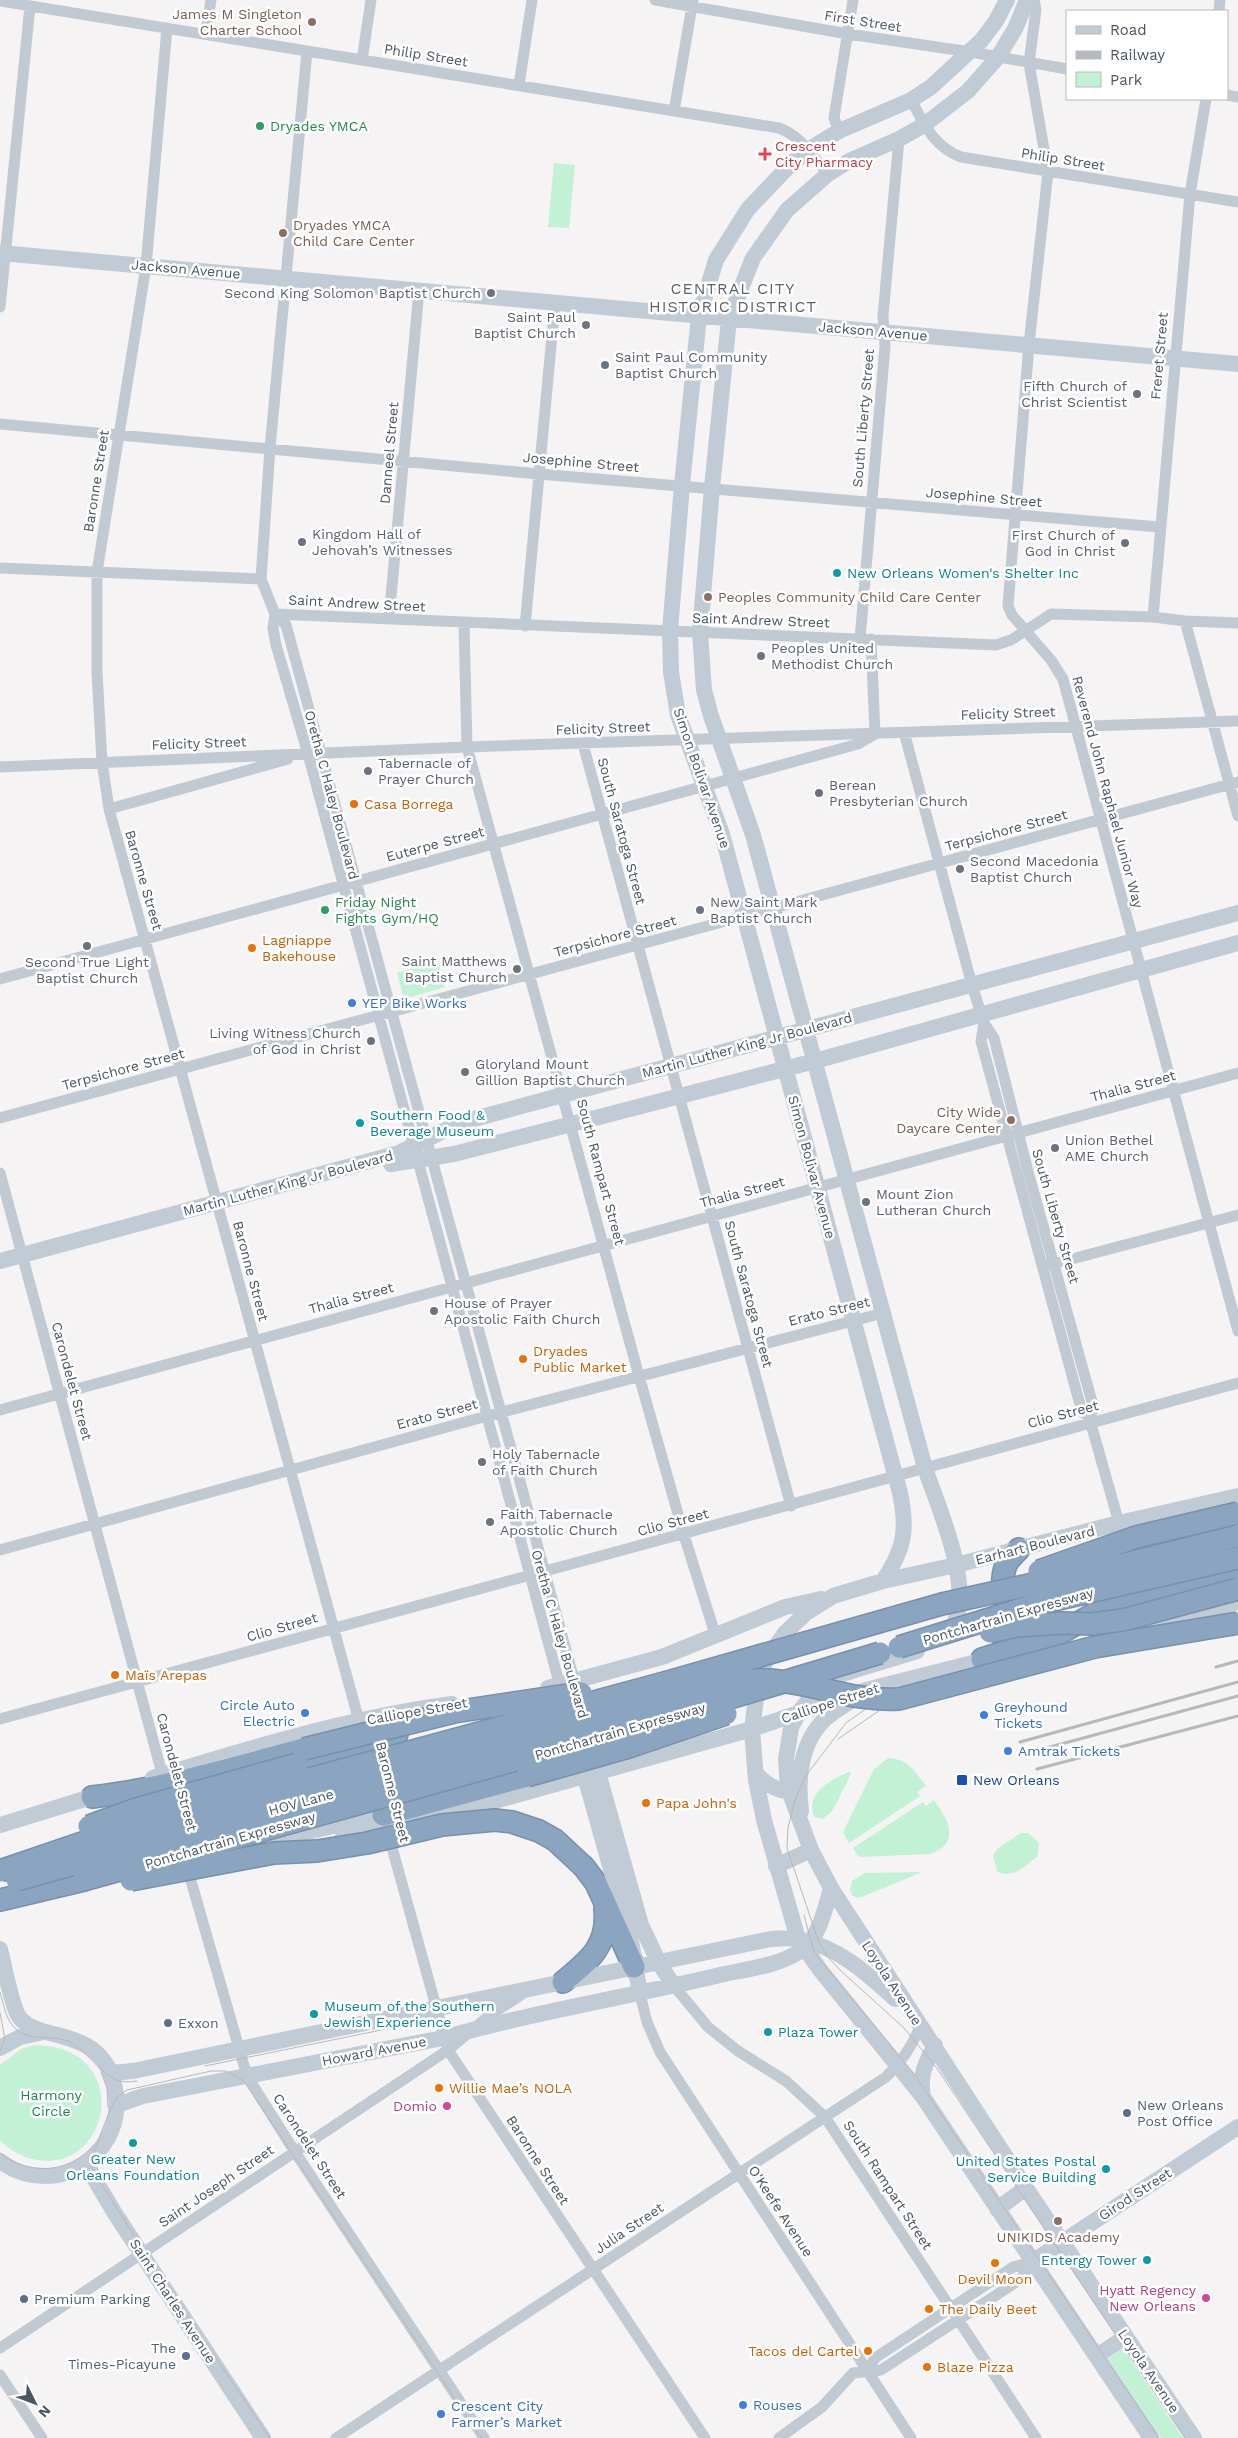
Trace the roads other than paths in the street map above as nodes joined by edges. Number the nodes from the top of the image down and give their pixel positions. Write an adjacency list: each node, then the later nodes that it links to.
1 (211, 0): 14 (street)
2 (372, 0): 19 (street)
3 (532, 0): 22 (street)
4 (655, 0): 10 (street, First Street)
5 (853, 0): 15 (street)
6 (1007, 0): 17 (street, Simon Bolivar Avenue)
7 (1027, 0): 18 (street, Simon Bolivar Avenue)
8 (1034, 0): 20 (street, Reverend John Raphael Junior Way)
9 (0, 1): 12 (street, Philip Street)
10 (692, 3): 15 (street, First Street); 25 (street)
11 (50, 4): 12 (street, Philip Street); 13 (street, Philip Street)
12 (30, 6): 34 (street)
13 (167, 28): 14 (street, Philip Street); 35 (street, Baronne Street)
14 (206, 33): 16 (street, Philip Street)
15 (848, 34): 17 (street, First Street); 27 (street)
16 (308, 51): 19 (street, Philip Street); 36 (street, Oretha C Haley Boulevard)
17 (971, 52): 18 (street, First Street); 23 (street, Simon Bolivar Avenue)
18 (998, 57): 20 (street, First Street); 26 (street, Simon Bolivar Avenue)
19 (362, 60): 22 (street, Philip Street)
20 (1029, 63): 21 (street, First Street); 30 (street, Reverend John Raphael Junior Way)
21 (1066, 69)
22 (519, 85): 25 (street, Philip Street)
23 (911, 100): 26 (street, Philip Street); 27 (street, Simon Bolivar Avenue)
24 (1206, 100): 32 (street, Freret Street)
25 (674, 111): 29 (street, Philip Street)
26 (924, 125): 28 (street, Simon Bolivar Avenue); 30 (street, Philip Street)
27 (839, 131): 29 (street, Simon Bolivar Avenue)
28 (899, 139): 31 (street, Simon Bolivar Avenue); 42 (street, South Liberty Street)
29 (808, 150): 31 (street, Philip Street); 40 (street, Simon Bolivar Avenue)
30 (1048, 172): 32 (street, Philip Street); 43 (street, Reverend John Raphael Junior Way)
31 (828, 174): 41 (street, Simon Bolivar Avenue)
32 (1190, 194): 33 (street, Philip Street); 44 (street, Freret Street)
33 (1238, 202)
34 (2, 253): 35 (street, Jackson Avenue); 39 (street)
35 (146, 266): 36 (street, Jackson Avenue); 47 (street, Baronne Street)
36 (288, 278): 37 (street, Jackson Avenue); 48 (street, Oretha C Haley Boulevard)
37 (419, 290): 38 (street, Jackson Avenue); 49 (street, Danneel Street)
38 (555, 303): 40 (street, Jackson Avenue); 50 (street)
39 (0, 307)
40 (699, 316): 41 (street, Jackson Avenue); 51 (street, Simon Bolivar Avenue)
41 (729, 319): 42 (street, Jackson Avenue); 52 (street, Simon Bolivar Avenue)
42 (884, 331): 43 (street, Jackson Avenue); 53 (street, South Liberty Street)
43 (1029, 344): 44 (street, Jackson Avenue); 54 (street, Reverend John Raphael Junior Way)
44 (1174, 359): 45 (street, Jackson Avenue); 55 (street, Freret Street)
45 (1238, 364)
46 (0, 424): 47 (street, Josephine Street)
47 (118, 434): 48 (street, Josephine Street); 57 (street, Baronne Street)
48 (270, 448): 49 (street, Josephine Street); 58 (street, Oretha C Haley Boulevard)
49 (404, 461): 50 (street, Josephine Street); 61 (street, Danneel Street)
50 (539, 474): 51 (street, Josephine Street); 65 (street)
51 (682, 485): 52 (street, Josephine Street); 66 (street, Simon Bolivar Avenue)
52 (712, 488): 53 (street, Josephine Street); 68 (street, Simon Bolivar Avenue)
53 (871, 502): 54 (street, Josephine Street); 69 (street, South Liberty Street)
54 (1015, 515): 55 (street, Josephine Street); 67 (street, Reverend John Raphael Junior Way)
55 (1159, 527): 60 (street, Freret Street)
56 (0, 568): 57 (street)
57 (97, 572): 58 (street); 81 (street, Baronne Street)
58 (262, 579): 59 (street, Oretha C Haley Boulevard)
59 (275, 614): 61 (street, Saint Andrew Street); 79 (street, Oretha C Haley Boulevard); 80 (street, Oretha C Haley Boulevard)
60 (1152, 617): 62 (street, Saint Andrew Street); 67 (street, Saint Andrew Street)
61 (390, 619): 64 (street, Saint Andrew Street)
62 (1185, 621): 63 (street, Saint Andrew Street); 71 (street)
63 (1238, 623)
64 (464, 624): 65 (street, Saint Andrew Street); 78 (street, South Rampart Street)
65 (525, 626): 66 (street, Saint Andrew Street)
66 (670, 630): 68 (street, Saint Andrew Street); 76 (street, Simon Bolivar Avenue)
67 (1024, 631): 69 (street, Saint Andrew Street); 72 (street, Reverend John Raphael Junior Way)
68 (700, 632): 69 (street, Saint Andrew Street); 75 (street, Simon Bolivar Avenue)
69 (866, 639): 74 (street, South Liberty Street)
70 (1238, 721): 71 (street, Felicity Street)
71 (1213, 722): 72 (street, Felicity Street); 84 (street)
72 (1075, 725): 73 (street, Felicity Street); 89 (street, Reverend John Raphael Junior Way)
73 (904, 732): 74 (street, Felicity Street); 91 (street, South Liberty Street)
74 (875, 734): 75 (street, Felicity Street); 83 (street, Euterpe Street)
75 (719, 739): 76 (street, Felicity Street); 83 (street, Simon Bolivar Avenue)
76 (686, 740): 77 (street, Felicity Street); 85 (street, Simon Bolivar Avenue)
77 (582, 744): 78 (street, Felicity Street); 87 (street, South Saratoga Street)
78 (468, 747): 79 (street, Felicity Street); 90 (street, South Rampart Street)
79 (321, 753): 80 (street, Felicity Street); 92 (street, Oretha C Haley Boulevard)
80 (308, 754): 81 (street, Felicity Street); 86 (street); 93 (street, Oretha C Haley Boulevard)
81 (102, 762): 82 (street, Felicity Street); 86 (street, Baronne Street)
82 (0, 767)
83 (734, 778): 85 (street, Euterpe Street); 94 (street, Simon Bolivar Avenue)
84 (1234, 784): 88 (street); 89 (street, Terpsichore Street)
85 (705, 787): 87 (street, Euterpe Street); 96 (street, Simon Bolivar Avenue)
86 (109, 809): 97 (street, Baronne Street)
87 (602, 816): 90 (street, Euterpe Street); 100 (street, South Saratoga Street)
88 (1238, 816)
89 (1101, 820): 91 (street, Terpsichore Street); 98 (street, Reverend John Raphael Junior Way)
90 (495, 843): 92 (street, Euterpe Street); 102 (street, South Rampart Street)
91 (939, 864): 94 (street, Terpsichore Street); 104 (street, South Liberty Street)
92 (356, 881): 93 (street, Euterpe Street); 105 (street, Oretha C Haley Boulevard)
93 (343, 884): 97 (street, Euterpe Street); 106 (street, Oretha C Haley Boulevard)
94 (774, 909): 96 (street, Terpsichore Street); 108 (street, Simon Bolivar Avenue)
95 (1238, 913): 98 (street, Martin Luther King Jr Boulevard)
96 (744, 917): 100 (street, Terpsichore Street); 109 (street, Simon Bolivar Avenue)
97 (146, 939): 103 (street, Euterpe Street); 113 (street, Baronne Street)
98 (1134, 942): 101 (street, Reverend John Raphael Junior Way); 104 (street, Martin Luther King Jr Boulevard)
99 (1238, 943): 101 (street, Martin Luther King Jr Boulevard)
100 (638, 946): 102 (street, Terpsichore Street); 111 (street, South Saratoga Street)
101 (1142, 970): 107 (street, Martin Luther King Jr Boulevard); 115 (street, Reverend John Raphael Junior Way)
102 (531, 975): 105 (street, Terpsichore Street); 116 (street, South Rampart Street)
103 (0, 979)
104 (972, 985): 107 (street, South Liberty Street); 108 (street, Martin Luther King Jr Boulevard)
105 (391, 1012): 106 (street, Terpsichore Street); 121 (street, Oretha C Haley Boulevard)
106 (378, 1016): 113 (street, Terpsichore Street); 121 (street, Oretha C Haley Boulevard)
107 (983, 1019): 110 (street, Martin Luther King Jr Boulevard); 120 (street, South Liberty Street)
108 (806, 1029): 109 (street, Martin Luther King Jr Boulevard); 110 (street, Simon Bolivar Avenue)
109 (777, 1036): 111 (street, Martin Luther King Jr Boulevard); 112 (street, Simon Bolivar Avenue)
110 (815, 1061): 112 (street, Martin Luther King Jr Boulevard); 123 (street, Simon Bolivar Avenue)
111 (671, 1065): 116 (street, Martin Luther King Jr Boulevard); 117 (street, South Saratoga Street)
112 (785, 1068): 117 (street, Martin Luther King Jr Boulevard); 124 (street, Simon Bolivar Avenue)
113 (182, 1069): 118 (street, Terpsichore Street); 125 (street, Baronne Street)
114 (1238, 1073): 115 (street, Thalia Street)
115 (1174, 1090): 120 (street, Thalia Street); 128 (street, Reverend John Raphael Junior Way)
116 (564, 1095): 119 (street, South Rampart Street); 121 (street, Martin Luther King Jr Boulevard)
117 (679, 1096): 119 (street, Martin Luther King Jr Boulevard); 126 (street, South Saratoga Street)
118 (0, 1118)
119 (572, 1124): 121 (street, Martin Luther King Jr Boulevard); 129 (street, South Rampart Street)
120 (1013, 1134): 123 (street, Thalia Street); 132 (street, South Liberty Street); 133 (street, South Liberty Street)
121 (422, 1151): 125 (street, Martin Luther King Jr Boulevard); 135 (street, Oretha C Haley Boulevard); 136 (street, Oretha C Haley Boulevard)
122 (0, 1172): 130 (street, Carondelet Street)
123 (847, 1179): 124 (street, Thalia Street); 137 (street, Simon Bolivar Avenue)
124 (818, 1187): 126 (street, Thalia Street); 138 (street, Simon Bolivar Avenue)
125 (219, 1206): 130 (street, Martin Luther King Jr Boulevard); 140 (street, Baronne Street)
126 (712, 1216): 129 (street, Thalia Street); 141 (street, South Saratoga Street)
127 (1238, 1216): 128 (street)
128 (1209, 1224): 132 (street); 139 (street, Reverend John Raphael Junior Way)
129 (605, 1244): 135 (street, Thalia Street); 142 (street, South Rampart Street)
130 (24, 1259): 131 (street, Martin Luther King Jr Boulevard); 134 (street, Martin Luther King Jr Boulevard); 144 (street, Carondelet Street)
131 (0, 1261)
132 (1055, 1263): 133 (street); 148 (street, South Liberty Street)
133 (1043, 1266): 148 (street, South Liberty Street)
134 (0, 1270)
135 (464, 1283): 136 (street, Thalia Street); 146 (street, Oretha C Haley Boulevard)
136 (452, 1286): 140 (street, Thalia Street); 147 (street, Oretha C Haley Boulevard)
137 (883, 1313): 138 (street, Erato Street); 149 (street, Simon Bolivar Avenue)
138 (854, 1319): 141 (street, Erato Street); 151 (street, Simon Bolivar Avenue)
139 (1238, 1331)
140 (255, 1341): 144 (street, Thalia Street); 150 (street, Baronne Street)
141 (747, 1347): 142 (street, Erato Street); 153 (street, South Saratoga Street)
142 (639, 1376): 146 (street, Erato Street); 157 (street, South Rampart Street)
143 (1238, 1383): 148 (street, Clio Street)
144 (60, 1394): 145 (street); 156 (street, Carondelet Street)
145 (0, 1410)
146 (500, 1413): 147 (street, Erato Street); 163 (street, Oretha C Haley Boulevard)
147 (487, 1416): 150 (street, Erato Street); 165 (street, Oretha C Haley Boulevard)
148 (1089, 1419): 149 (street, Clio Street); 155 (street, South Liberty Street)
149 (925, 1468): 151 (street, Clio Street); 162 (street, Simon Bolivar Avenue)
150 (289, 1470): 156 (street, Erato Street); 172 (street, Baronne Street)
151 (896, 1476): 153 (street, Clio Street); 166 (street, Simon Bolivar Avenue)
152 (1238, 1496): 155 (street, Earhart Boulevard)
153 (791, 1506): 157 (street, Clio Street)
154 (1238, 1513): 170 (highway, bridge)
155 (1119, 1523): 159 (street, Earhart Boulevard)
156 (96, 1524): 160 (street, Erato Street); 178 (street, Carondelet Street)
157 (684, 1535): 163 (street, Clio Street); 173 (street, South Rampart Street)
158 (1238, 1536): 170 (highway, Pontchartrain Expressway, bridge)
159 (1019, 1549): 162 (street, Earhart Boulevard); 174 (highway)
160 (0, 1550)
161 (1238, 1558): 175 (highway, Pontchartrain Expressway, bridge)
162 (956, 1565): 166 (street, Earhart Boulevard); 182 (street)
163 (543, 1573): 165 (street, Clio Street); 179 (street, Oretha C Haley Boulevard)
164 (1238, 1574): 174 (highway)
165 (530, 1576): 172 (street, Clio Street); 179 (street, Oretha C Haley Boulevard)
166 (883, 1581): 168 (street, Earhart Boulevard)
167 (1238, 1589): 175 (highway, bridge)
168 (833, 1596): 173 (street, Calliope Street); 185 (street)
169 (1238, 1602): 176 (street)
170 (942, 1604): 177 (highway, Pontchartrain Expressway, bridge)
171 (1238, 1623): 200 (highway, HOV Lane, bridge)
172 (334, 1629): 178 (street, Clio Street); 184 (street, Baronne Street)
173 (716, 1637): 179 (street, Calliope Street)
174 (1041, 1642): 176 (highway)
175 (889, 1650): 192 (highway, bridge); 199 (highway, Pontchartrain Expressway, bridge)
176 (982, 1659): 180 (street, Calliope Street)
177 (664, 1683): 189 (highway, bridge); 198 (highway, Pontchartrain Expressway, bridge)
178 (137, 1684): 183 (street, Clio Street); 189 (street, Carondelet Street)
179 (567, 1685): 181 (street, Calliope Street); 188 (street, Oretha C Haley Boulevard)
180 (866, 1690): 182 (street, Calliope Street); 190 (street)
181 (478, 1700): 184 (street, Calliope Street); 186 (highway)
182 (799, 1712): 185 (street, Calliope Street); 190 (street)
183 (0, 1719)
184 (359, 1721): 186 (street, Baronne Street); 189 (street, Calliope Street)
185 (752, 1729): 187 (street); 188 (street, Calliope Street)
186 (365, 1746): 192 (street, Baronne Street); 196 (highway, bridge)
187 (755, 1772): 190 (street); 197 (street)
188 (591, 1774): 192 (street, Calliope Street); 207 (street, Oretha C Haley Boulevard); 208 (street, Oretha C Haley Boulevard)
189 (164, 1780): 191 (highway); 194 (street, Carondelet Street)
190 (795, 1790): 195 (street, Loyola Avenue)
191 (92, 1797): 193 (street)
192 (384, 1821): 194 (street, Calliope Street); 214 (street, Baronne Street)
193 (4, 1822)
194 (183, 1850): 202 (street, Calliope Street); 221 (street, Carondelet Street)
195 (811, 1850): 197 (street); 201 (street, Loyola Avenue)
196 (0, 1858)
197 (776, 1866): 204 (street)
198 (0, 1871)
199 (84, 1880): 202 (highway, Pontchartrain Expressway); 203 (highway, bridge)
200 (0, 1885)
201 (831, 1888): 204 (street); 215 (street, Loyola Avenue)
202 (0, 1899)
203 (604, 1904): 208 (highway); 210 (highway)
204 (803, 1943): 205 (street, Howard Avenue); 209 (street, Howard Avenue); 215 (street); 222 (street)
205 (739, 1945): 207 (street, Howard Avenue); 209 (street)
206 (0, 1949): 217 (street)
207 (659, 1963): 208 (street, Howard Avenue); 211 (street, Oretha C Haley Boulevard)
208 (634, 1967): 210 (street, Howard Avenue); 213 (street, Oretha C Haley Boulevard)
209 (744, 1969): 211 (street, Howard Avenue)
210 (563, 1982): 212 (street, Howard Avenue)
211 (674, 1986): 213 (street, Howard Avenue); 227 (street, South Rampart Street)
212 (533, 1988): 214 (street, Howard Avenue); 216 (street)
213 (640, 1994): 216 (street, Howard Avenue); 232 (street, O'Keefe Avenue)
214 (436, 2009): 218 (street, Baronne Street); 221 (street, Howard Avenue)
215 (917, 2021): 219 (street, Loyola Avenue); 222 (street, Julia Street)
216 (473, 2030): 218 (street, Howard Avenue)
217 (46, 2031): 220 (street); 223 (street)
218 (446, 2044): 224 (street, Howard Avenue); 229 (street, Saint Joseph Street); 238 (street, Baronne Street)
219 (935, 2045): 225 (street); 233 (street, Loyola Avenue)
220 (0, 2048)
221 (240, 2048): 223 (street, Howard Avenue); 224 (street, Carondelet Street)
222 (898, 2065): 225 (street); 227 (street, Julia Street)
223 (111, 2073): 226 (street)
224 (247, 2076): 226 (street, Howard Avenue); 229 (street, Carondelet Street)
225 (923, 2097): 234 (street)
226 (117, 2105): 231 (street)
227 (825, 2117): 232 (street, Julia Street); 239 (street, South Rampart Street)
228 (1238, 2128): 235 (street, Girod Street)
229 (294, 2152): 236 (street, Saint Joseph Street); 244 (street, Carondelet Street)
230 (0, 2161): 231 (street)
231 (88, 2162): 236 (street, Saint Charles Avenue)
232 (739, 2172): 238 (street, Julia Street); 245 (street, O'Keefe Avenue)
233 (1026, 2188): 234 (street); 235 (street, Loyola Avenue)
234 (997, 2209): 237 (street)
235 (1063, 2241): 237 (street, Girod Street); 241 (street, Loyola Avenue)
236 (141, 2254): 242 (street, Saint Joseph Street); 248 (street, Saint Charles Avenue)
237 (1032, 2262): 239 (street, Girod Street); 240 (street, Girod Street); 243 (street)
238 (592, 2269): 244 (street, Julia Street); 251 (street, Baronne Street)
239 (950, 2308): 240 (street, South Rampart Street); 245 (street, Girod Street)
240 (958, 2320): 245 (street, Girod Street); 254 (street, South Rampart Street)
241 (1126, 2337): 243 (street); 256 (street, Loyola Avenue)
242 (0, 2348)
243 (1097, 2356): 255 (street)
244 (440, 2370): 249 (street, Julia Street); 250 (street, Carondelet Street)
245 (867, 2372): 252 (street, Girod Street); 253 (street, O'Keefe Avenue)
246 (0, 2375): 247 (street)
247 (42, 2438)
248 (263, 2438)
249 (336, 2438)
250 (484, 2438)
251 (705, 2438)
252 (779, 2438)
253 (910, 2438)
254 (1036, 2438)
255 (1151, 2438)
256 (1194, 2438)

